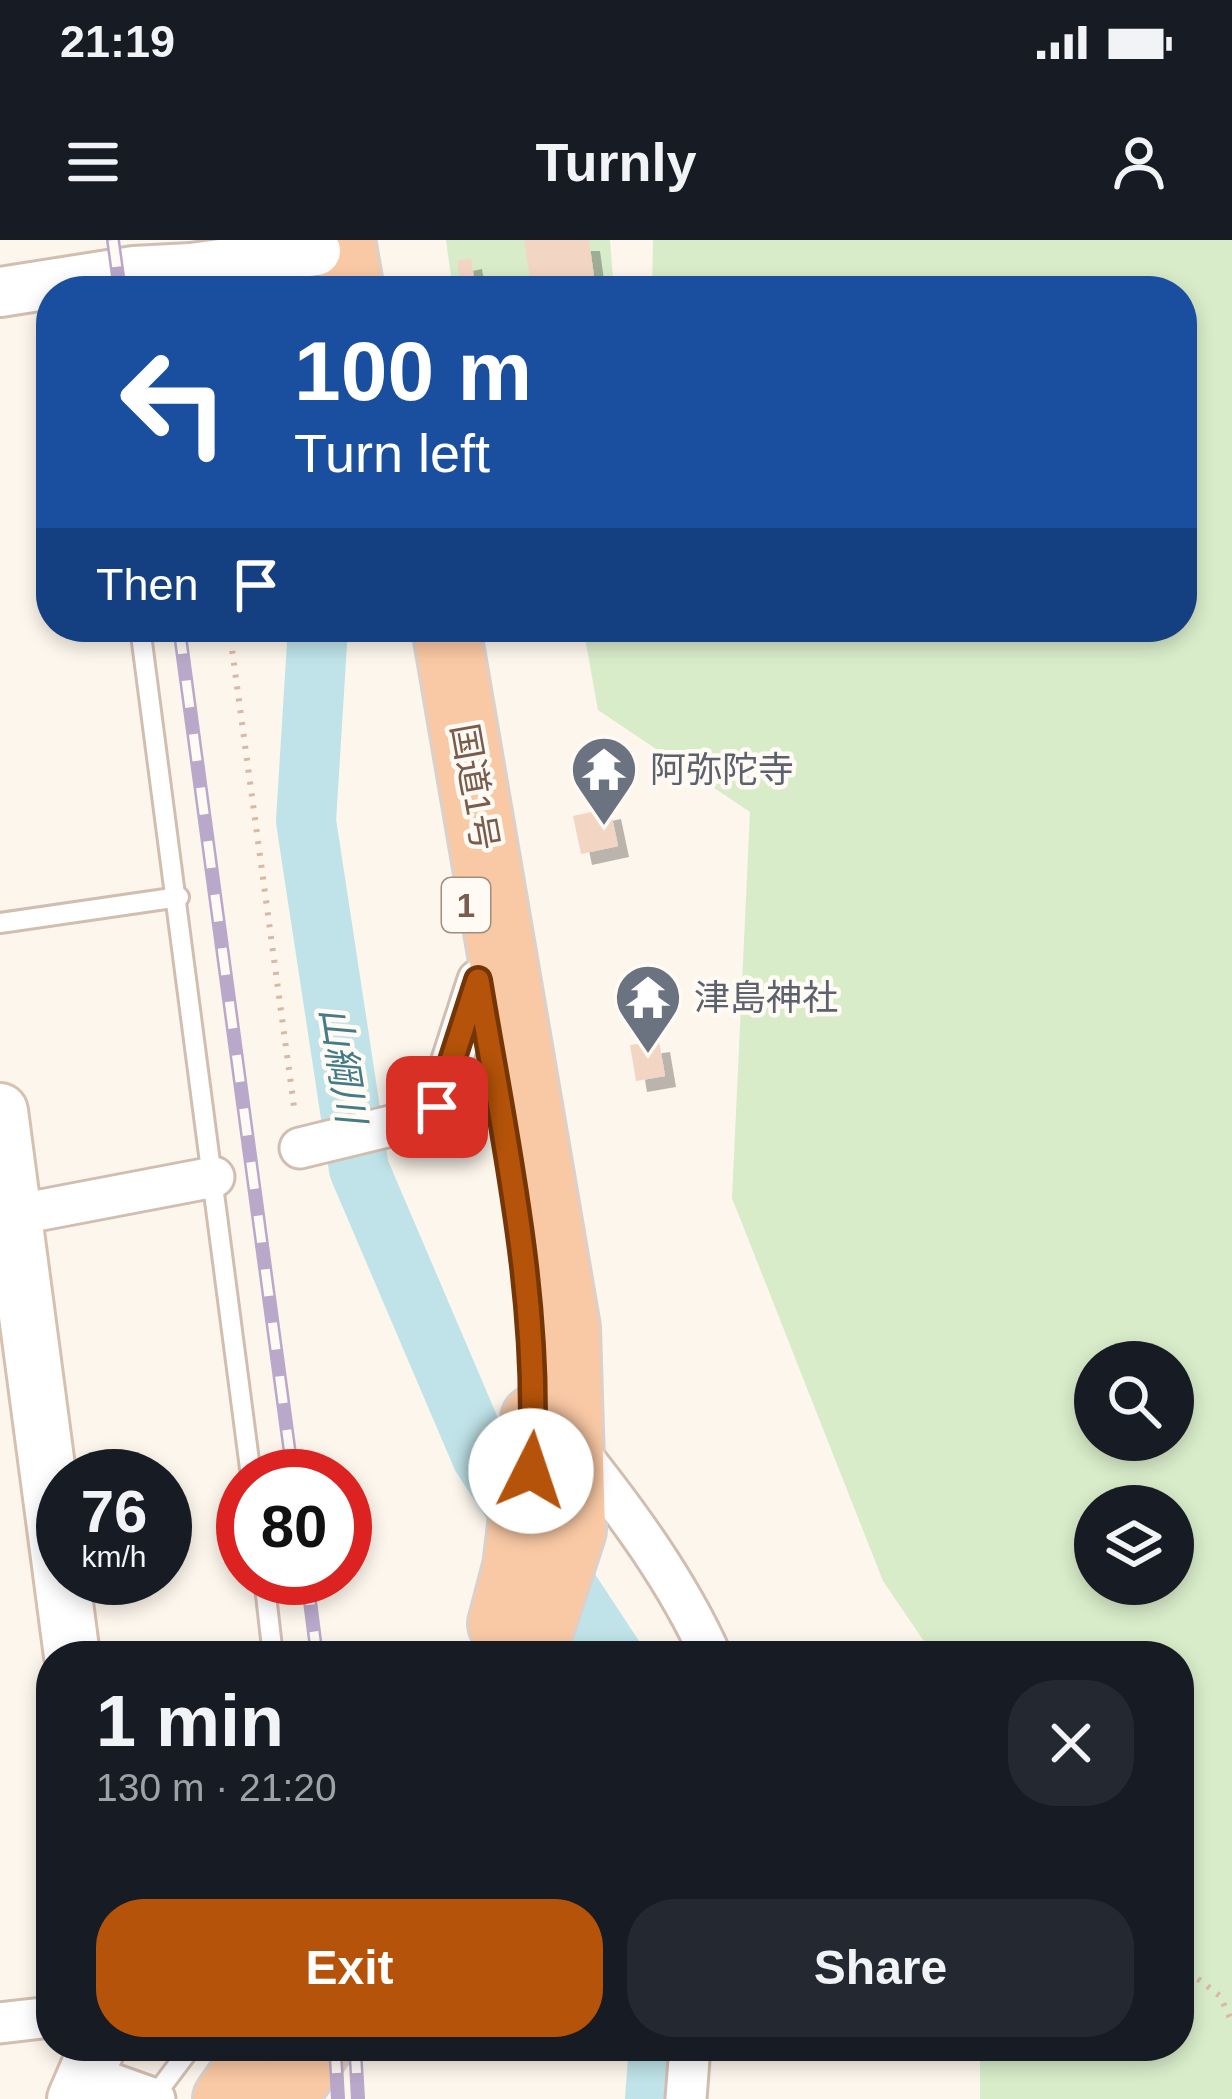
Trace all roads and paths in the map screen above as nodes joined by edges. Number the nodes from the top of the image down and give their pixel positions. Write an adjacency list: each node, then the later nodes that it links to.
1 (347, 254): 2 (street, bridge); 3 (highway)
2 (120, 276)
3 (373, 276)
4 (36, 290): 5 (street)
5 (0, 292)
6 (142, 642): 10 (lane)
7 (231, 642): 14 (path)
8 (418, 642): 12 (highway, 国道1号 / 1)
9 (449, 642): 18 (highway, 国道1号 / 1)
10 (179, 897): 11 (lane); 15 (lane)
11 (0, 923)
12 (478, 980): 14 (street); 18 (highway, 国道1号 / 1)
13 (0, 1111): 16 (main road)
14 (300, 1148)
15 (214, 1177): 16 (street); 17 (lane)
16 (15, 1215): 20 (main road)
17 (248, 1449)
18 (552, 1458): 22 (highway, 国道1号 / 1); 23 (highway, 国道1号 / 1); 24 (street)
19 (266, 1605): 21 (lane)
20 (70, 1641)
21 (271, 1641)
22 (498, 1641)
23 (536, 1641)
24 (704, 1641)
25 (1194, 1976): 27 (path)
26 (36, 2019): 28 (street)
27 (1232, 2022)
28 (0, 2024)
29 (181, 2061): 34 (lane)
30 (254, 2061): 35 (highway)
31 (308, 2061): 36 (highway)
32 (689, 2061): 37 (street)
33 (87, 2073): 34 (street)
34 (154, 2099)
35 (227, 2099)
36 (282, 2099)
37 (686, 2099)

